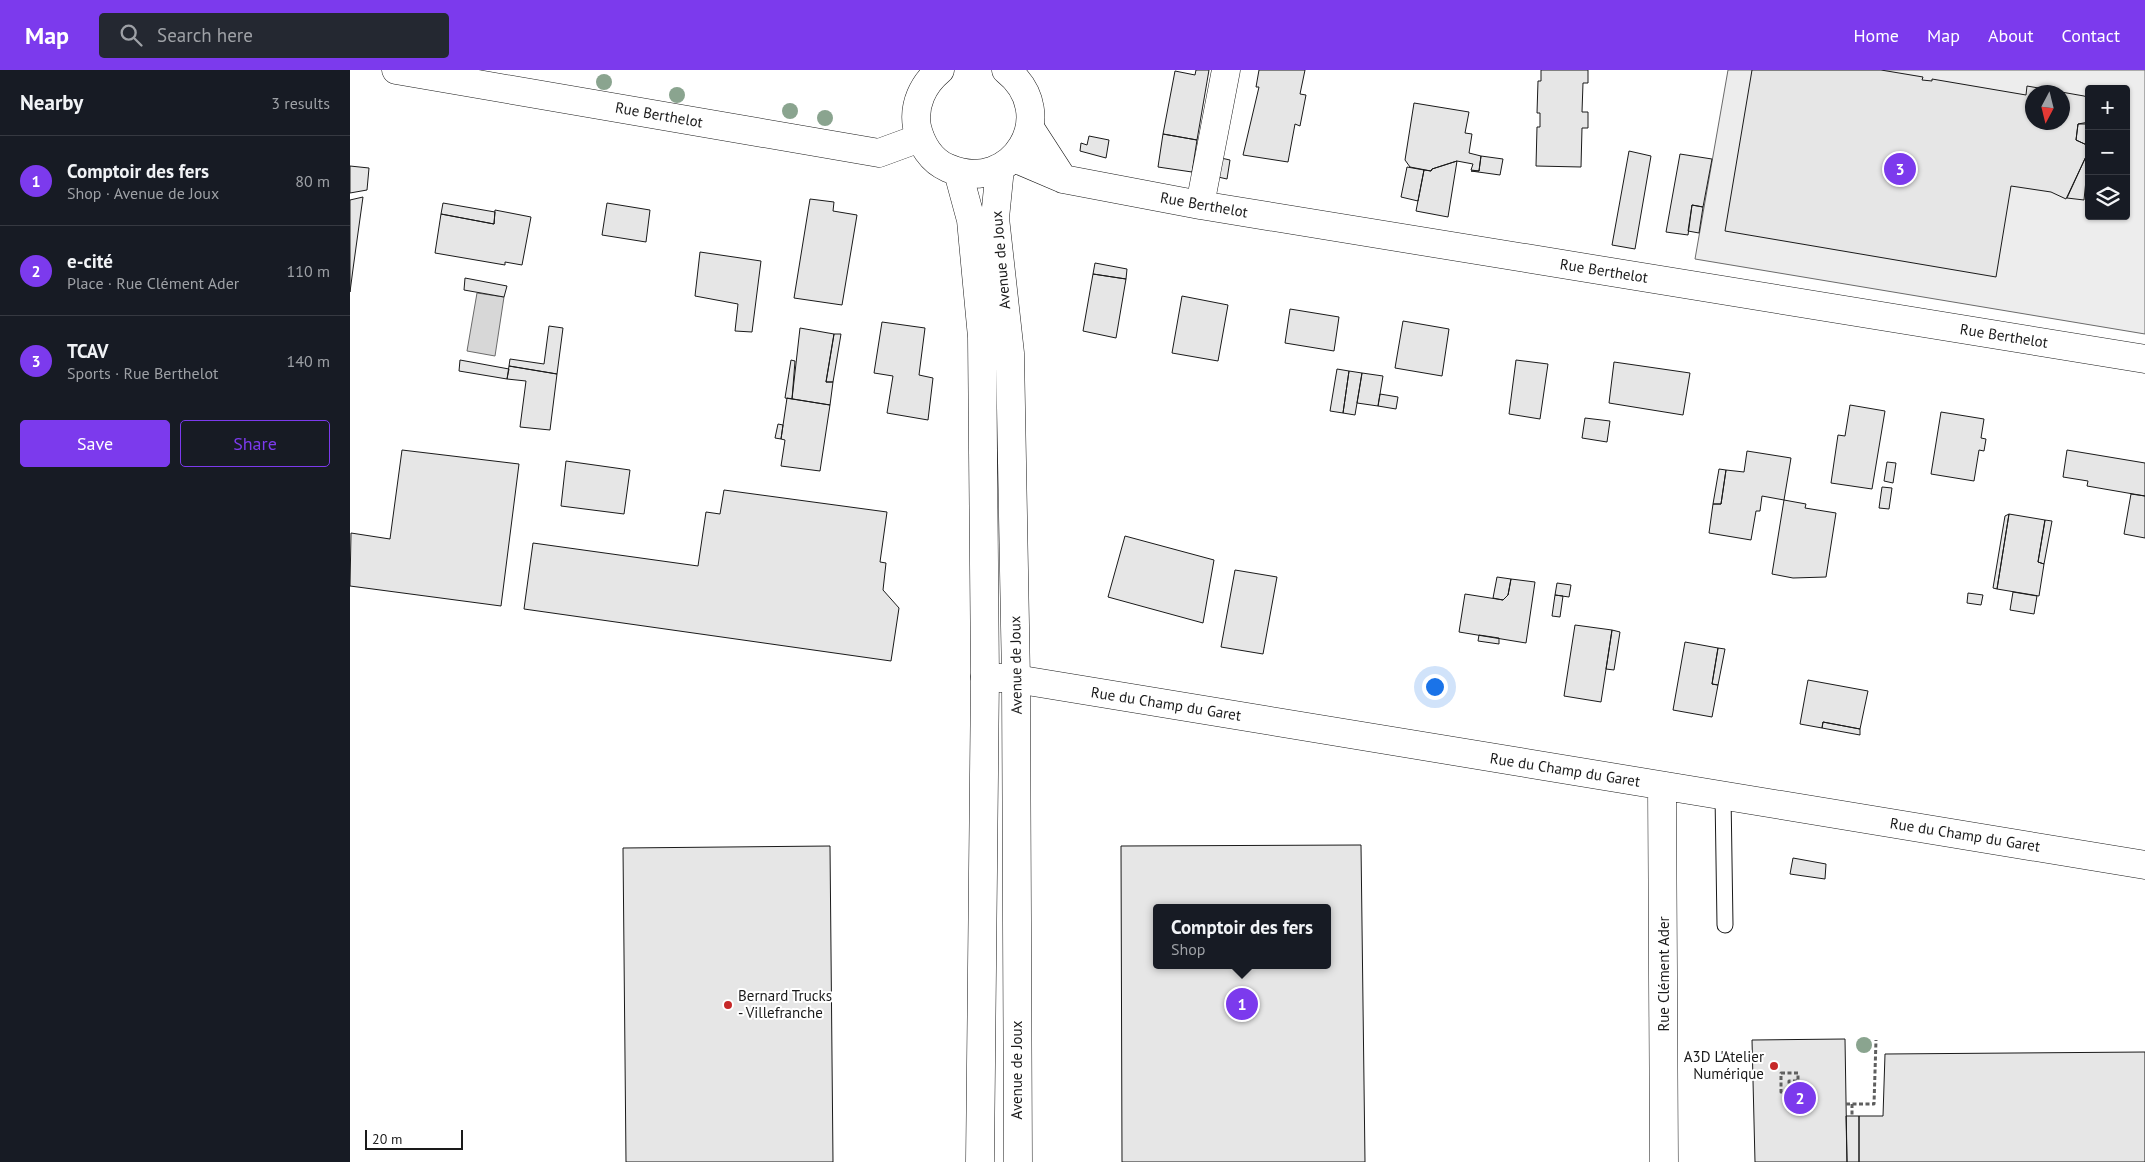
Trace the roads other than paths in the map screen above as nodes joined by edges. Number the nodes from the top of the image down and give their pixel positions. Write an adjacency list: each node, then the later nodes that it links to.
1 (396, 70): 6 (street, Rue Berthelot)
2 (1006, 70): 5 (street)
3 (1226, 70): 10 (street)
4 (930, 74): 6 (street)
5 (1030, 128): 7 (street); 9 (street)
6 (920, 138): 8 (street)
7 (1007, 163): 8 (street); 9 (street, Rue Berthelot); 13 (street, Avenue de Joux)
8 (958, 172): 12 (street, Avenue de Joux)
9 (1063, 179): 10 (street, Rue Berthelot)
10 (1200, 205): 11 (street, Rue Berthelot)
11 (2145, 359)
12 (985, 676): 13 (street, Rue du Champ du Garet); 18 (street, Avenue de Joux)
13 (1016, 679): 14 (street, Rue du Champ du Garet); 19 (street, Avenue de Joux)
14 (1662, 786): 15 (street, Rue du Champ du Garet); 20 (street, Rue Clément Ader)
15 (1723, 795): 16 (street, Rue du Champ du Garet); 17 (lane)
16 (2145, 865)
17 (1726, 925)
18 (980, 1162)
19 (1018, 1162)
20 (1664, 1162)

